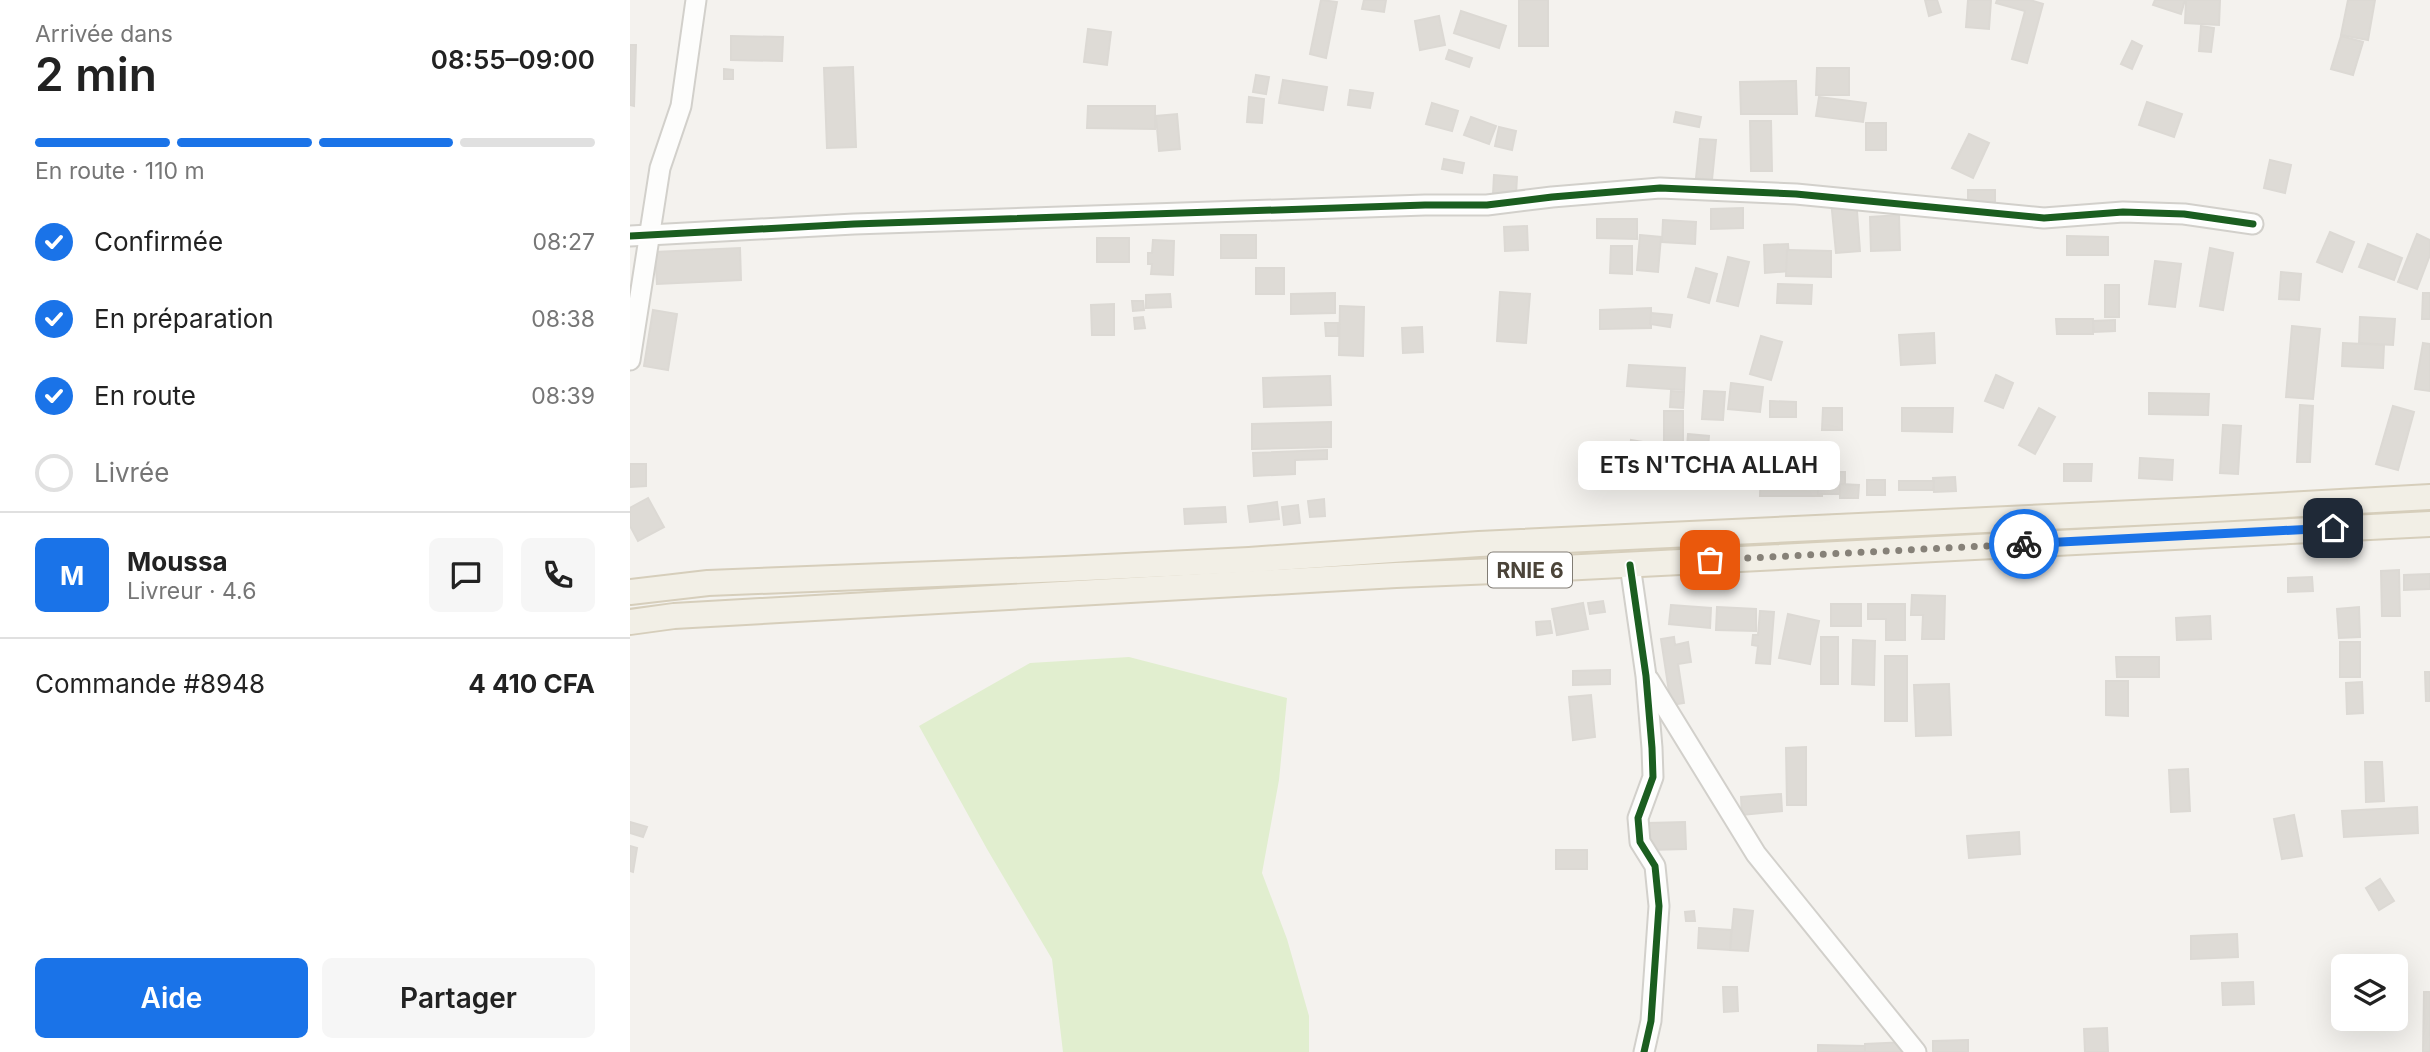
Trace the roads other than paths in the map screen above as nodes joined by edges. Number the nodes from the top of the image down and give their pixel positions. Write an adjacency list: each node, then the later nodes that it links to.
1 (696, 0): 3 (street)
2 (2253, 224): 3 (street)
3 (639, 235): 4 (street)
4 (630, 360)
5 (2430, 497): 8 (main road, RNIE 6)
6 (2430, 524): 7 (main road, RNIE 6)
7 (1630, 565): 9 (main road, RNIE 6); 10 (street)
8 (630, 592)
9 (630, 622)
10 (1646, 676): 11 (street); 12 (street)
11 (1907, 1048)
12 (1644, 1052)

